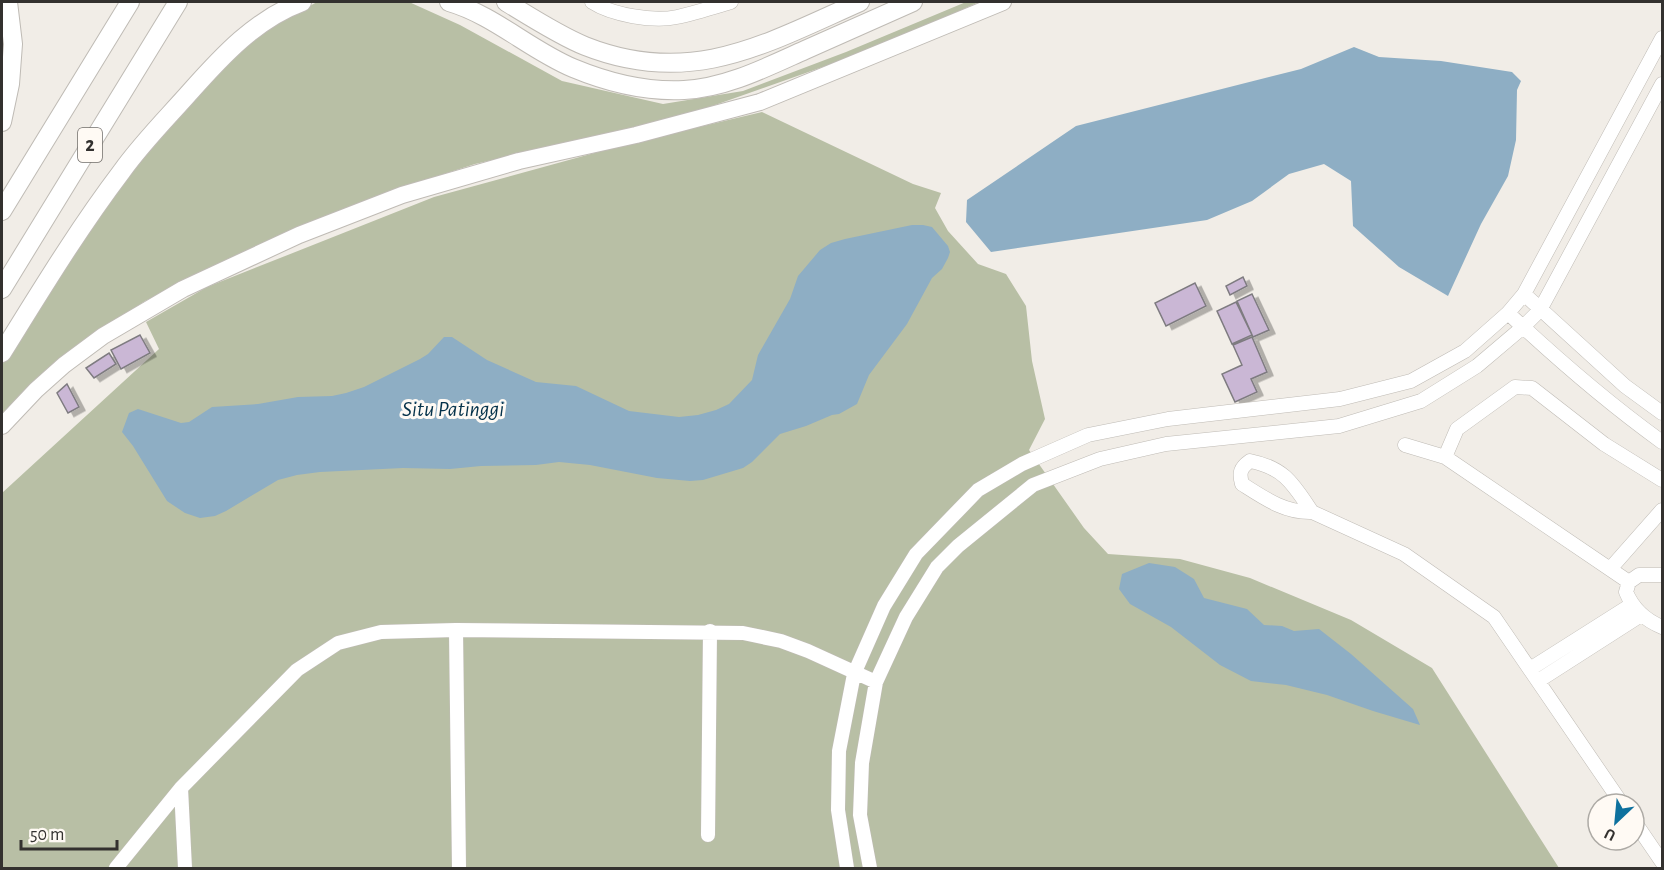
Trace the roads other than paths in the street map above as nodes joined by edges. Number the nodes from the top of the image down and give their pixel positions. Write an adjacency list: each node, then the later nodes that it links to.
1 (8, 2): 15 (highway)
2 (130, 2): 16 (highway, 2)
3 (178, 2): 17 (highway, 2)
4 (302, 2): 22 (highway)
5 (449, 2): 12 (highway)
6 (506, 2): 9 (highway)
7 (592, 2): 8 (street)
8 (731, 2)
9 (860, 2)
10 (913, 2): 12 (highway)
11 (1003, 2): 26 (main road)
12 (463, 4)
13 (1662, 38): 18 (street)
14 (1662, 84): 19 (street)
15 (2, 122)
16 (2, 211)
17 (2, 288)
18 (1524, 294): 19 (street); 20 (street)
19 (1540, 310): 21 (street); 23 (street)
20 (1508, 313): 21 (street); 33 (street)
21 (1523, 327): 24 (street); 34 (street)
22 (2, 353)
23 (1591, 356): 24 (street); 25 (street)
24 (1576, 373): 27 (street)
25 (1662, 413)
26 (2, 426)
27 (1662, 442)
28 (1405, 444): 29 (street)
29 (1445, 457): 30 (street); 37 (street)
30 (1662, 480)
31 (1662, 510): 37 (street)
32 (1312, 512): 32 (street); 45 (street)
33 (940, 527): 34 (street); 35 (street)
34 (958, 546): 36 (street)
35 (916, 554): 36 (street); 46 (street)
36 (937, 567): 48 (street)
37 (1610, 569): 39 (street)
38 (1662, 575): 39 (street)
39 (1629, 582): 40 (street)
40 (1631, 605): 41 (street); 45 (street)
41 (1641, 615): 42 (street); 47 (street)
42 (1662, 627)
43 (456, 630): 44 (street); 49 (street); 56 (street)
44 (710, 631): 46 (street); 51 (street)
45 (1530, 669): 47 (street)
46 (854, 674): 48 (street); 57 (street)
47 (1538, 681): 50 (street)
48 (876, 682): 58 (street)
49 (181, 788): 54 (street); 55 (street)
50 (1614, 792)
51 (708, 835)
52 (1646, 839): 53 (street)
53 (1662, 862)
54 (116, 868)
55 (185, 868)
56 (459, 868)
57 (847, 868)
58 (870, 868)

